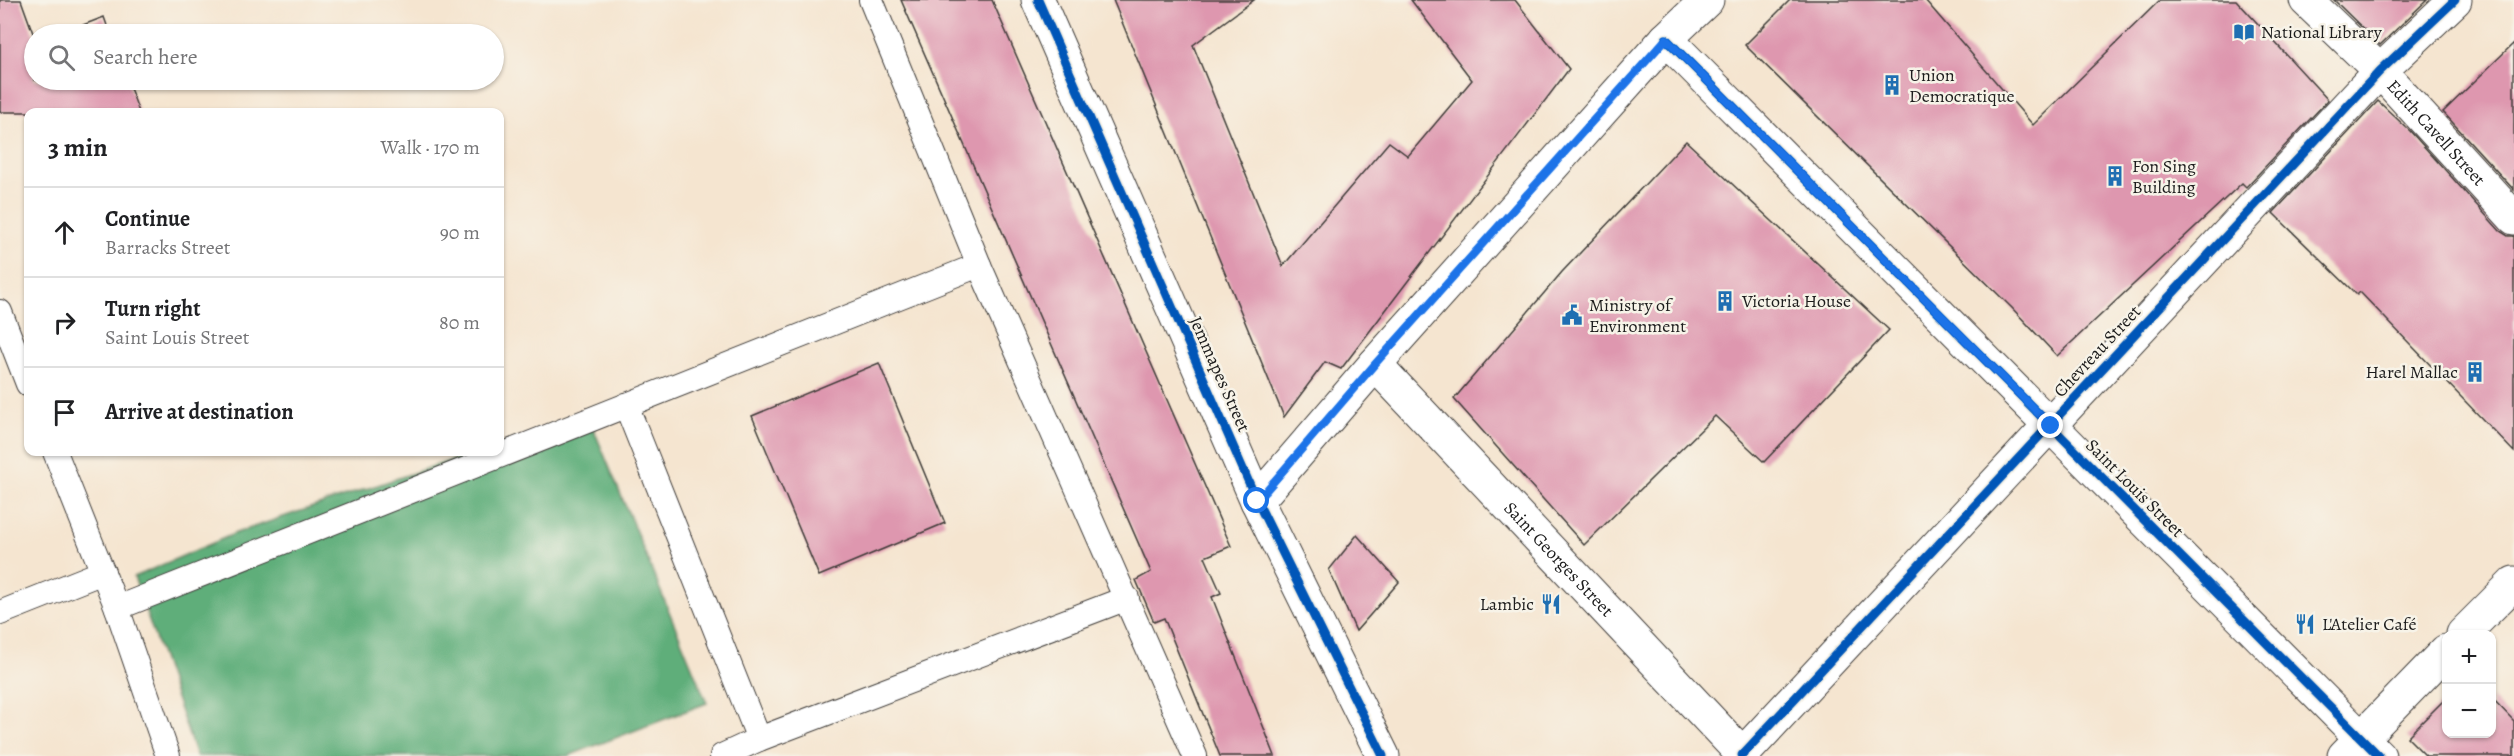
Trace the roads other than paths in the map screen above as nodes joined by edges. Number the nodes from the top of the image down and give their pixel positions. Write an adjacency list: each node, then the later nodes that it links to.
1 (871, 0): 9 (lane)
2 (1038, 0): 18 (street, Jemmapes Street)
3 (1707, 0): 6 (street)
4 (2306, 0): 7 (street, Edith Cavell Street)
5 (2456, 0): 7 (street, Chevreau Street)
6 (1666, 39): 11 (street); 14 (street, Saint Louis Street)
7 (2380, 71): 8 (street, Edith Cavell Street); 14 (street, Chevreau Street)
8 (2514, 218)
9 (979, 265): 13 (lane); 21 (lane)
10 (0, 312): 12 (lane)
11 (1375, 364): 18 (street); 28 (street, Saint Georges Street)
12 (24, 374)
13 (626, 405): 15 (lane); 26 (lane)
14 (2051, 426): 27 (street, Saint Louis Street); 28 (street, Chevreau Street)
15 (504, 454)
16 (57, 456): 19 (lane)
17 (498, 456): 22 (lane)
18 (1257, 501): 32 (street, Jemmapes Street)
19 (103, 572): 22 (lane); 23 (lane)
20 (2514, 583): 24 (street)
21 (1126, 598): 26 (lane); 31 (lane)
22 (117, 608): 29 (lane)
23 (0, 613)
24 (2467, 630)
25 (2442, 656): 27 (street)
26 (759, 739): 30 (lane)
27 (2361, 750)
28 (1743, 755)
29 (168, 756)
30 (722, 756)
31 (1195, 756)
32 (1383, 756)

